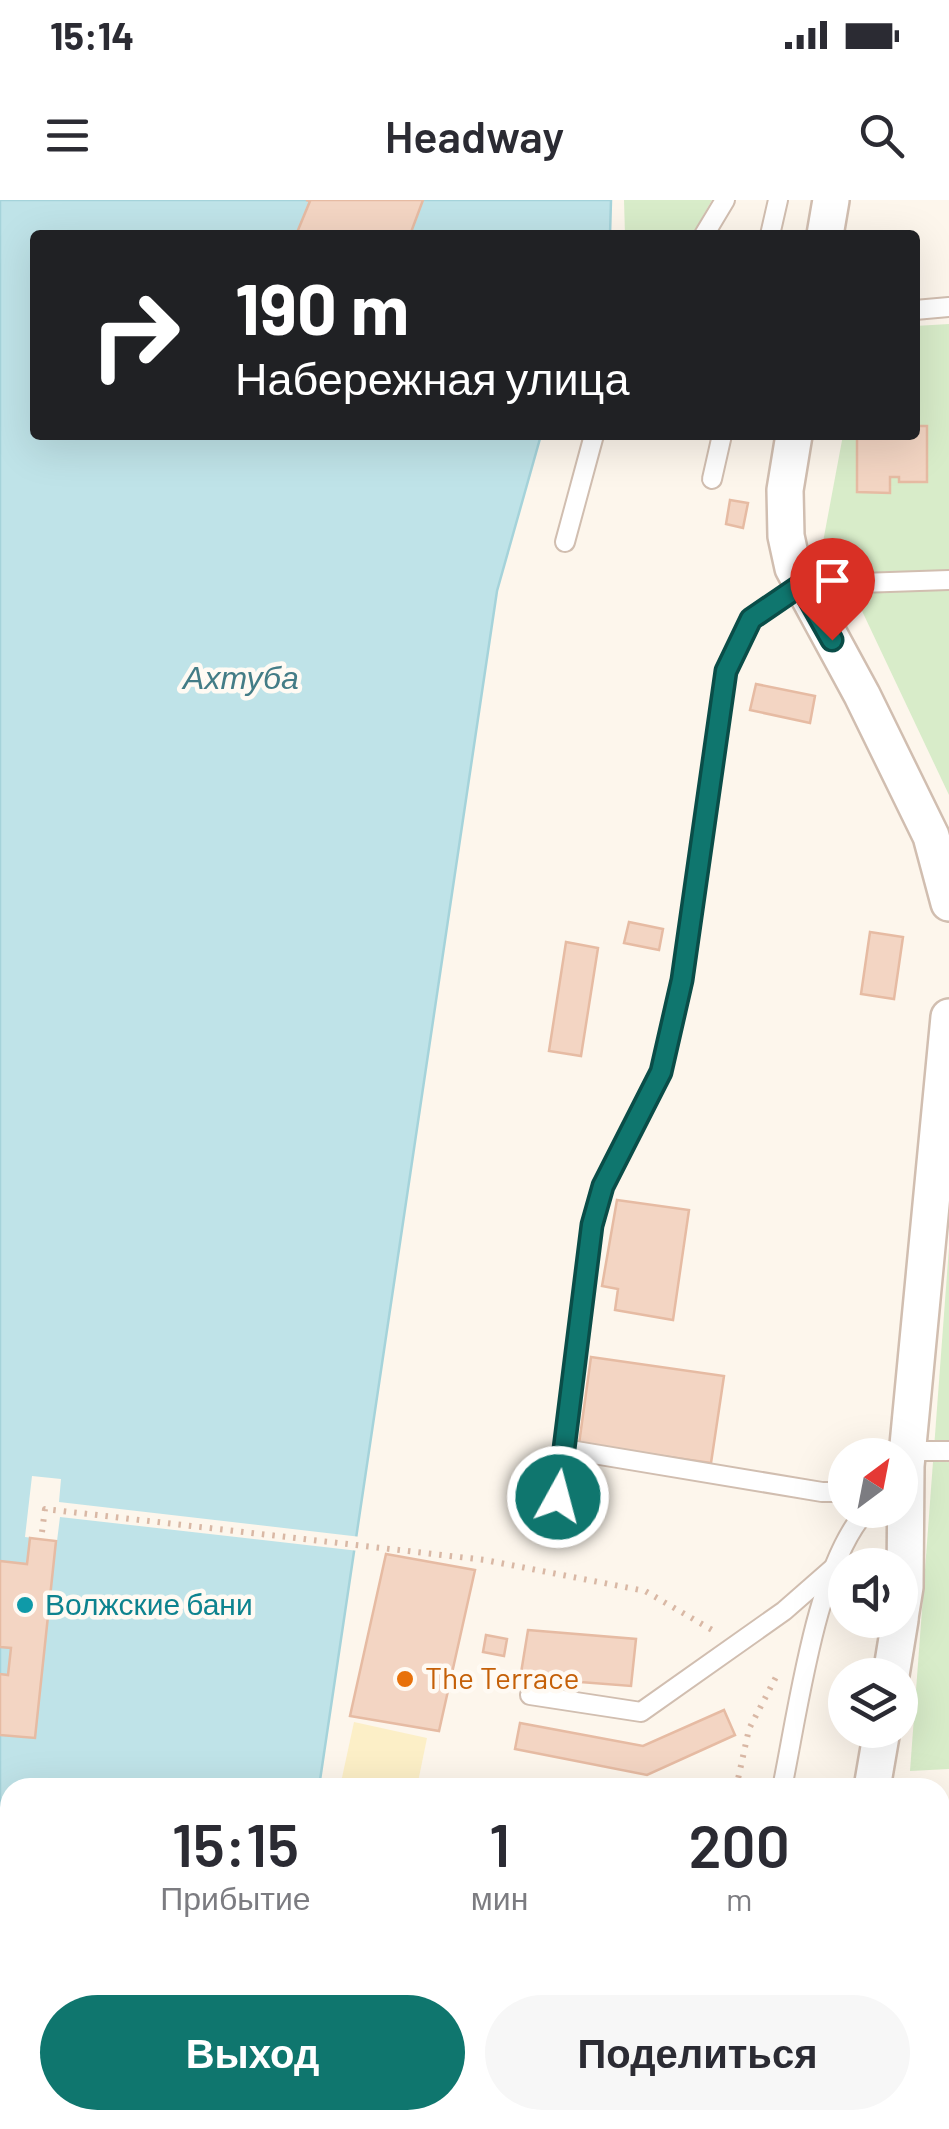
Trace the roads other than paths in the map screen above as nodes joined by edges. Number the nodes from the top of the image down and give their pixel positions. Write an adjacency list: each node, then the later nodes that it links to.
1 (724, 200): 4 (lane)
2 (778, 200): 5 (lane)
3 (830, 200): 6 (street)
4 (707, 230)
5 (771, 230)
6 (826, 230)
7 (949, 307): 8 (lane)
8 (920, 310)
9 (593, 440): 13 (lane)
10 (721, 440): 12 (lane)
11 (793, 440): 15 (street)
12 (712, 479)
13 (565, 542)
14 (949, 580): 15 (lane)
15 (801, 585): 16 (street); 20 (lane)
16 (943, 852): 17 (street)
17 (949, 903)
18 (949, 1017): 19 (street)
19 (907, 1438)
20 (564, 1449): 23 (lane); 24 (lane)
21 (949, 1451): 22 (lane)
22 (918, 1459)
23 (828, 1492)
24 (558, 1497)
25 (828, 1572): 27 (lane)
26 (828, 1582): 29 (lane)
27 (530, 1695)
28 (879, 1748): 30 (street)
29 (784, 1778)
30 (874, 1778)

